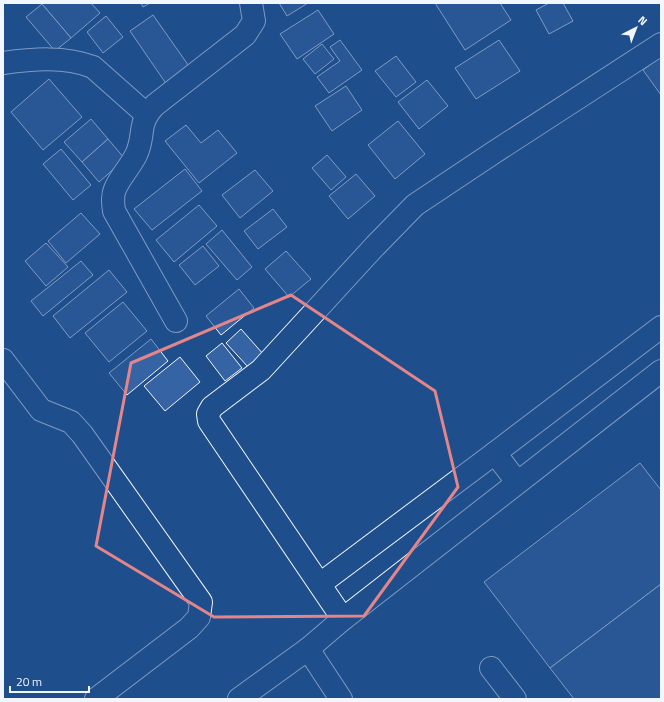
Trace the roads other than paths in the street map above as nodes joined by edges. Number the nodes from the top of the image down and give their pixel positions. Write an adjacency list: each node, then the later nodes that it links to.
1 (251, 3): 4 (street)
2 (661, 44): 11 (street)
3 (3, 63): 4 (street)
4 (146, 114): 5 (street)
5 (176, 321)
6 (661, 327): 9 (street)
7 (3, 360): 15 (street)
8 (657, 381): 10 (street)
9 (495, 453): 10 (street); 11 (street)
10 (517, 482): 12 (street)
11 (320, 584): 12 (street)
12 (343, 619): 13 (street)
13 (308, 649): 16 (street); 17 (street)
14 (491, 668): 18 (street)
15 (96, 699)
16 (239, 699)
17 (341, 699)
18 (515, 699)

